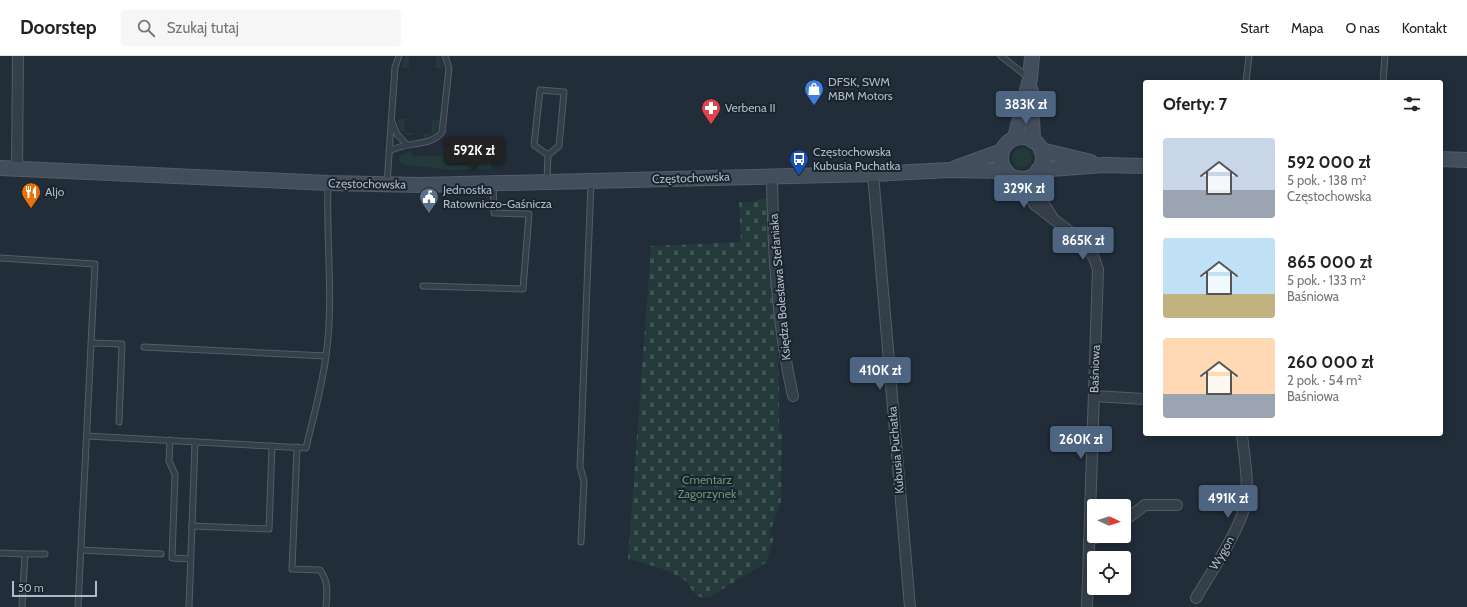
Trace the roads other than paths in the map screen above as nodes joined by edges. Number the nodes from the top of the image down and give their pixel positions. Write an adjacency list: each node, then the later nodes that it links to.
1 (18, 56): 23 (street)
2 (399, 56): 11 (lane)
3 (445, 56): 13 (lane)
4 (1001, 56): 8 (lane)
5 (1032, 56): 8 (main road)
6 (1249, 56): 9 (lane)
7 (1384, 56): 10 (lane)
8 (1030, 79): 12 (main road); 14 (main road)
9 (1246, 80)
10 (1383, 80)
11 (392, 121): 13 (lane); 15 (lane)
12 (1015, 138): 14 (main road); 16 (main road)
13 (406, 144): 15 (lane)
14 (1037, 145): 20 (main road); 26 (main road)
15 (389, 151): 34 (lane)
16 (1002, 151): 24 (main road, Częstochowska); 25 (main road)
17 (548, 155): 17 (lane); 31 (lane)
18 (1443, 159): 19 (main road)
19 (1467, 160)
20 (1104, 165): 21 (main road); 26 (main road)
21 (1143, 166)
22 (0, 168): 23 (main road, Częstochowska)
23 (17, 169): 32 (main road, Częstochowska)
24 (950, 170): 25 (main road, Częstochowska); 27 (main road, Częstochowska)
25 (1006, 172): 29 (main road)
26 (1037, 172): 29 (main road); 35 (street, Baśniowa)
27 (873, 174): 28 (main road, Częstochowska); 68 (street, Kubusia Puchatka)
28 (772, 177): 30 (main road, Częstochowska); 41 (street, Księdza Bolesława Stefaniaka)
29 (1021, 179): 35 (street, Baśniowa)
30 (591, 181): 31 (main road, Częstochowska); 55 (lane)
31 (547, 182): 33 (main road, Częstochowska)
32 (328, 183): 34 (main road, Częstochowska); 40 (lane)
33 (493, 184): 34 (main road, Częstochowska); 37 (lane)
34 (387, 185)
35 (1052, 217): 42 (street, Baśniowa)
36 (0, 258): 38 (lane)
37 (423, 286)
38 (92, 343): 44 (lane); 45 (lane)
39 (144, 347): 40 (lane)
40 (326, 356): 50 (lane)
41 (793, 396)
42 (1094, 396): 43 (street); 51 (street, Baśniowa)
43 (1143, 399)
44 (119, 422)
45 (87, 436): 47 (lane); 57 (lane)
46 (1242, 436): 63 (street, Wygon)
47 (170, 440): 48 (lane); 62 (lane)
48 (196, 442): 49 (lane); 54 (lane)
49 (272, 446): 50 (lane); 54 (lane)
50 (297, 448): 67 (lane)
51 (1090, 499)
52 (1177, 505): 53 (street)
53 (1131, 516)
54 (192, 526): 62 (lane)
55 (581, 542)
56 (1089, 543): 69 (street, Baśniowa)
57 (81, 550): 61 (lane); 65 (lane)
58 (0, 553): 59 (lane)
59 (25, 554): 60 (lane); 64 (lane)
60 (45, 554)
61 (161, 554)
62 (191, 559): 66 (lane)
63 (1196, 598)
64 (22, 607)
65 (78, 607)
66 (189, 607)
67 (326, 607)
68 (910, 607)
69 (1087, 607)

